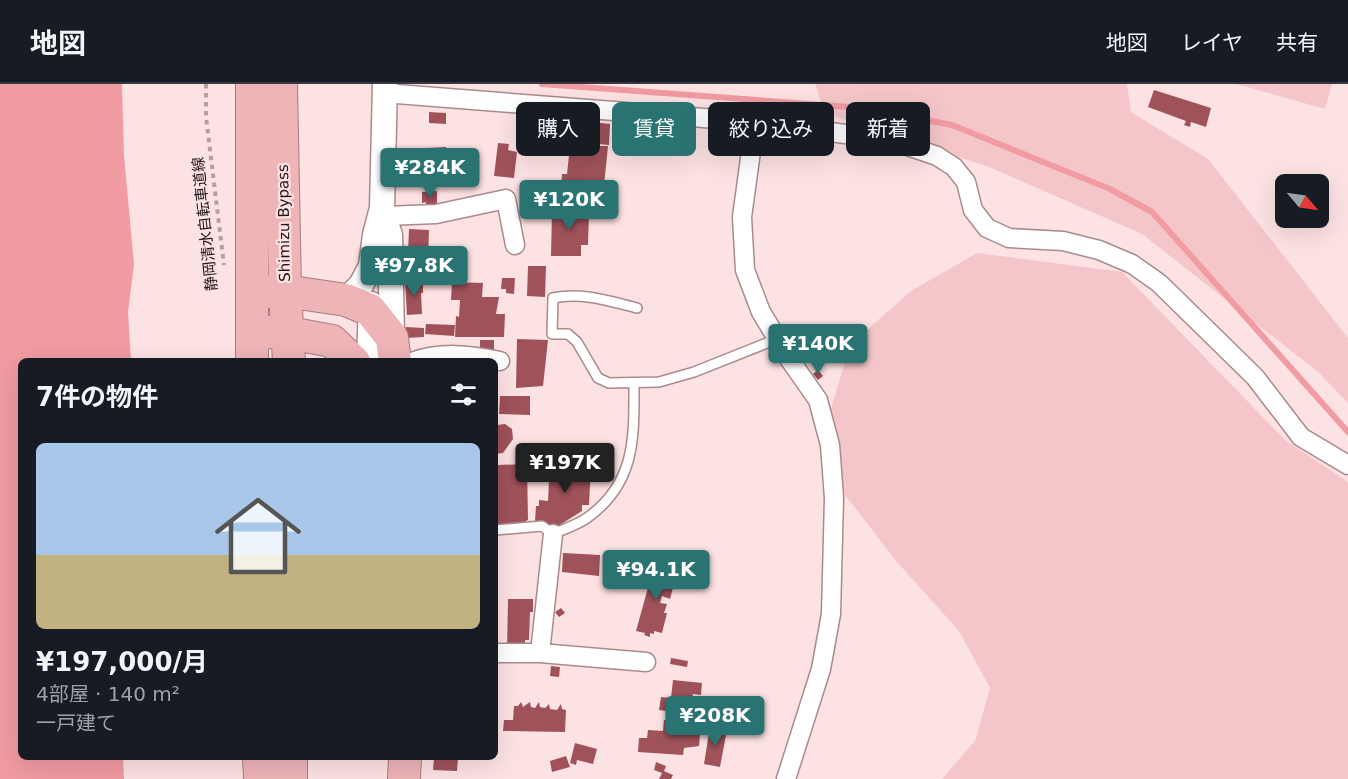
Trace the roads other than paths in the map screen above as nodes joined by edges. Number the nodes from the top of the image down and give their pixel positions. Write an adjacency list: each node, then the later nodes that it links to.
1 (266, 87): 8 (highway, Shimizu Bypass); 9 (highway, Shimizu Bypass)
2 (384, 88): 3 (street); 6 (street)
3 (708, 118)
4 (834, 133): 20 (street)
5 (750, 156): 12 (street)
6 (383, 212): 7 (street); 10 (street); 15 (street)
7 (515, 245)
8 (285, 291): 9 (highway); 10 (highway); 14 (highway, Shimizu Bypass)
9 (251, 294): 13 (highway, Shimizu Bypass)
10 (358, 305): 15 (highway); 17 (street)
11 (637, 308): 19 (lane)
12 (777, 339): 19 (lane); 30 (street)
13 (251, 346): 14 (highway)
14 (289, 347): 16 (highway)
15 (400, 354): 18 (street)
16 (350, 358)
17 (368, 358)
18 (482, 358)
19 (634, 384): 22 (lane)
20 (1348, 465)
21 (498, 530): 22 (lane)
22 (553, 534): 24 (street)
23 (498, 653): 24 (street)
24 (540, 653): 25 (street)
25 (646, 662)
26 (259, 760): 28 (highway)
27 (291, 760): 29 (highway)
28 (260, 779)
29 (291, 779)
30 (786, 779)

